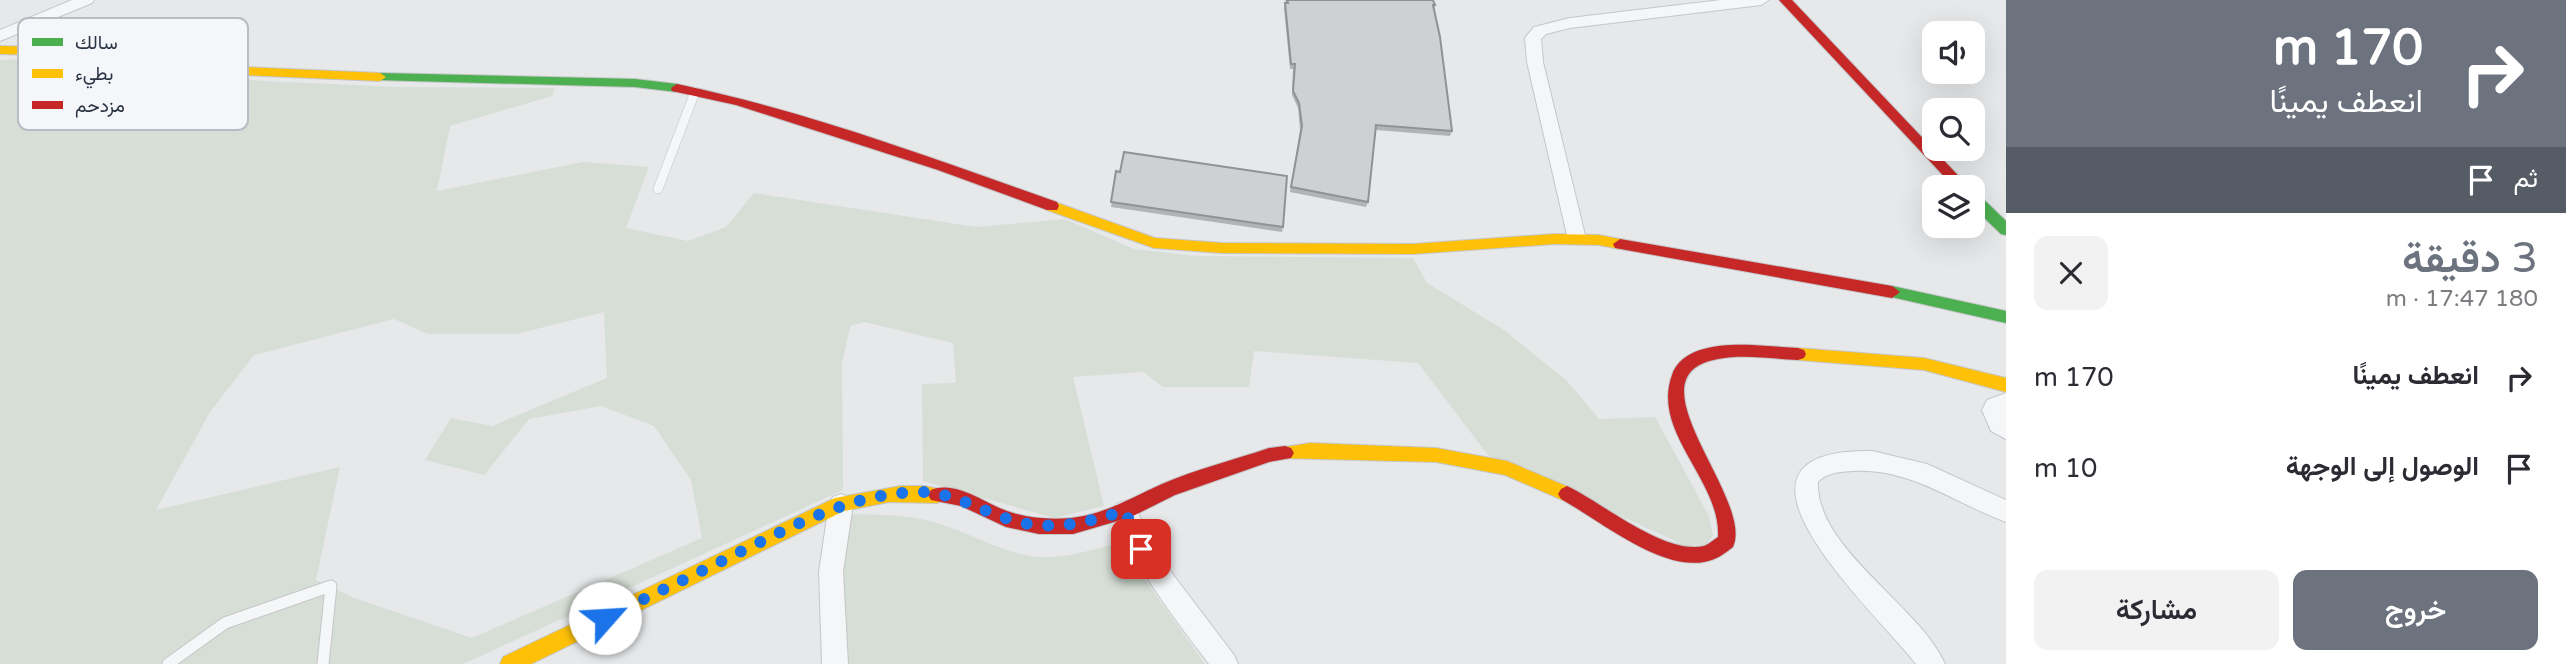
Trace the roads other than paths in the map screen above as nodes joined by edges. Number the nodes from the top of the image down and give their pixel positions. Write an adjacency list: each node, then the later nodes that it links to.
1 (86, 0): 4 (street)
2 (1761, 0): 15 (street)
3 (1785, 0): 11 (street)
4 (43, 18)
5 (18, 28): 6 (street)
6 (0, 36)
7 (0, 50): 8 (street)
8 (18, 50)
9 (248, 71): 10 (street)
10 (695, 92): 12 (lane); 15 (street)
11 (1951, 175)
12 (658, 190)
13 (1985, 210): 14 (street)
14 (2006, 230)
15 (1576, 239): 16 (street)
16 (2006, 317)
17 (2006, 385): 21 (street)
18 (2006, 402): 19 (street)
19 (2006, 430)
20 (841, 505): 21 (street); 25 (street); 26 (street)
21 (1125, 511): 27 (street)
22 (2006, 512): 28 (street)
23 (168, 664): 24 (lane)
24 (323, 664)
25 (510, 664)
26 (835, 664)
27 (1225, 664)
28 (1932, 664)

